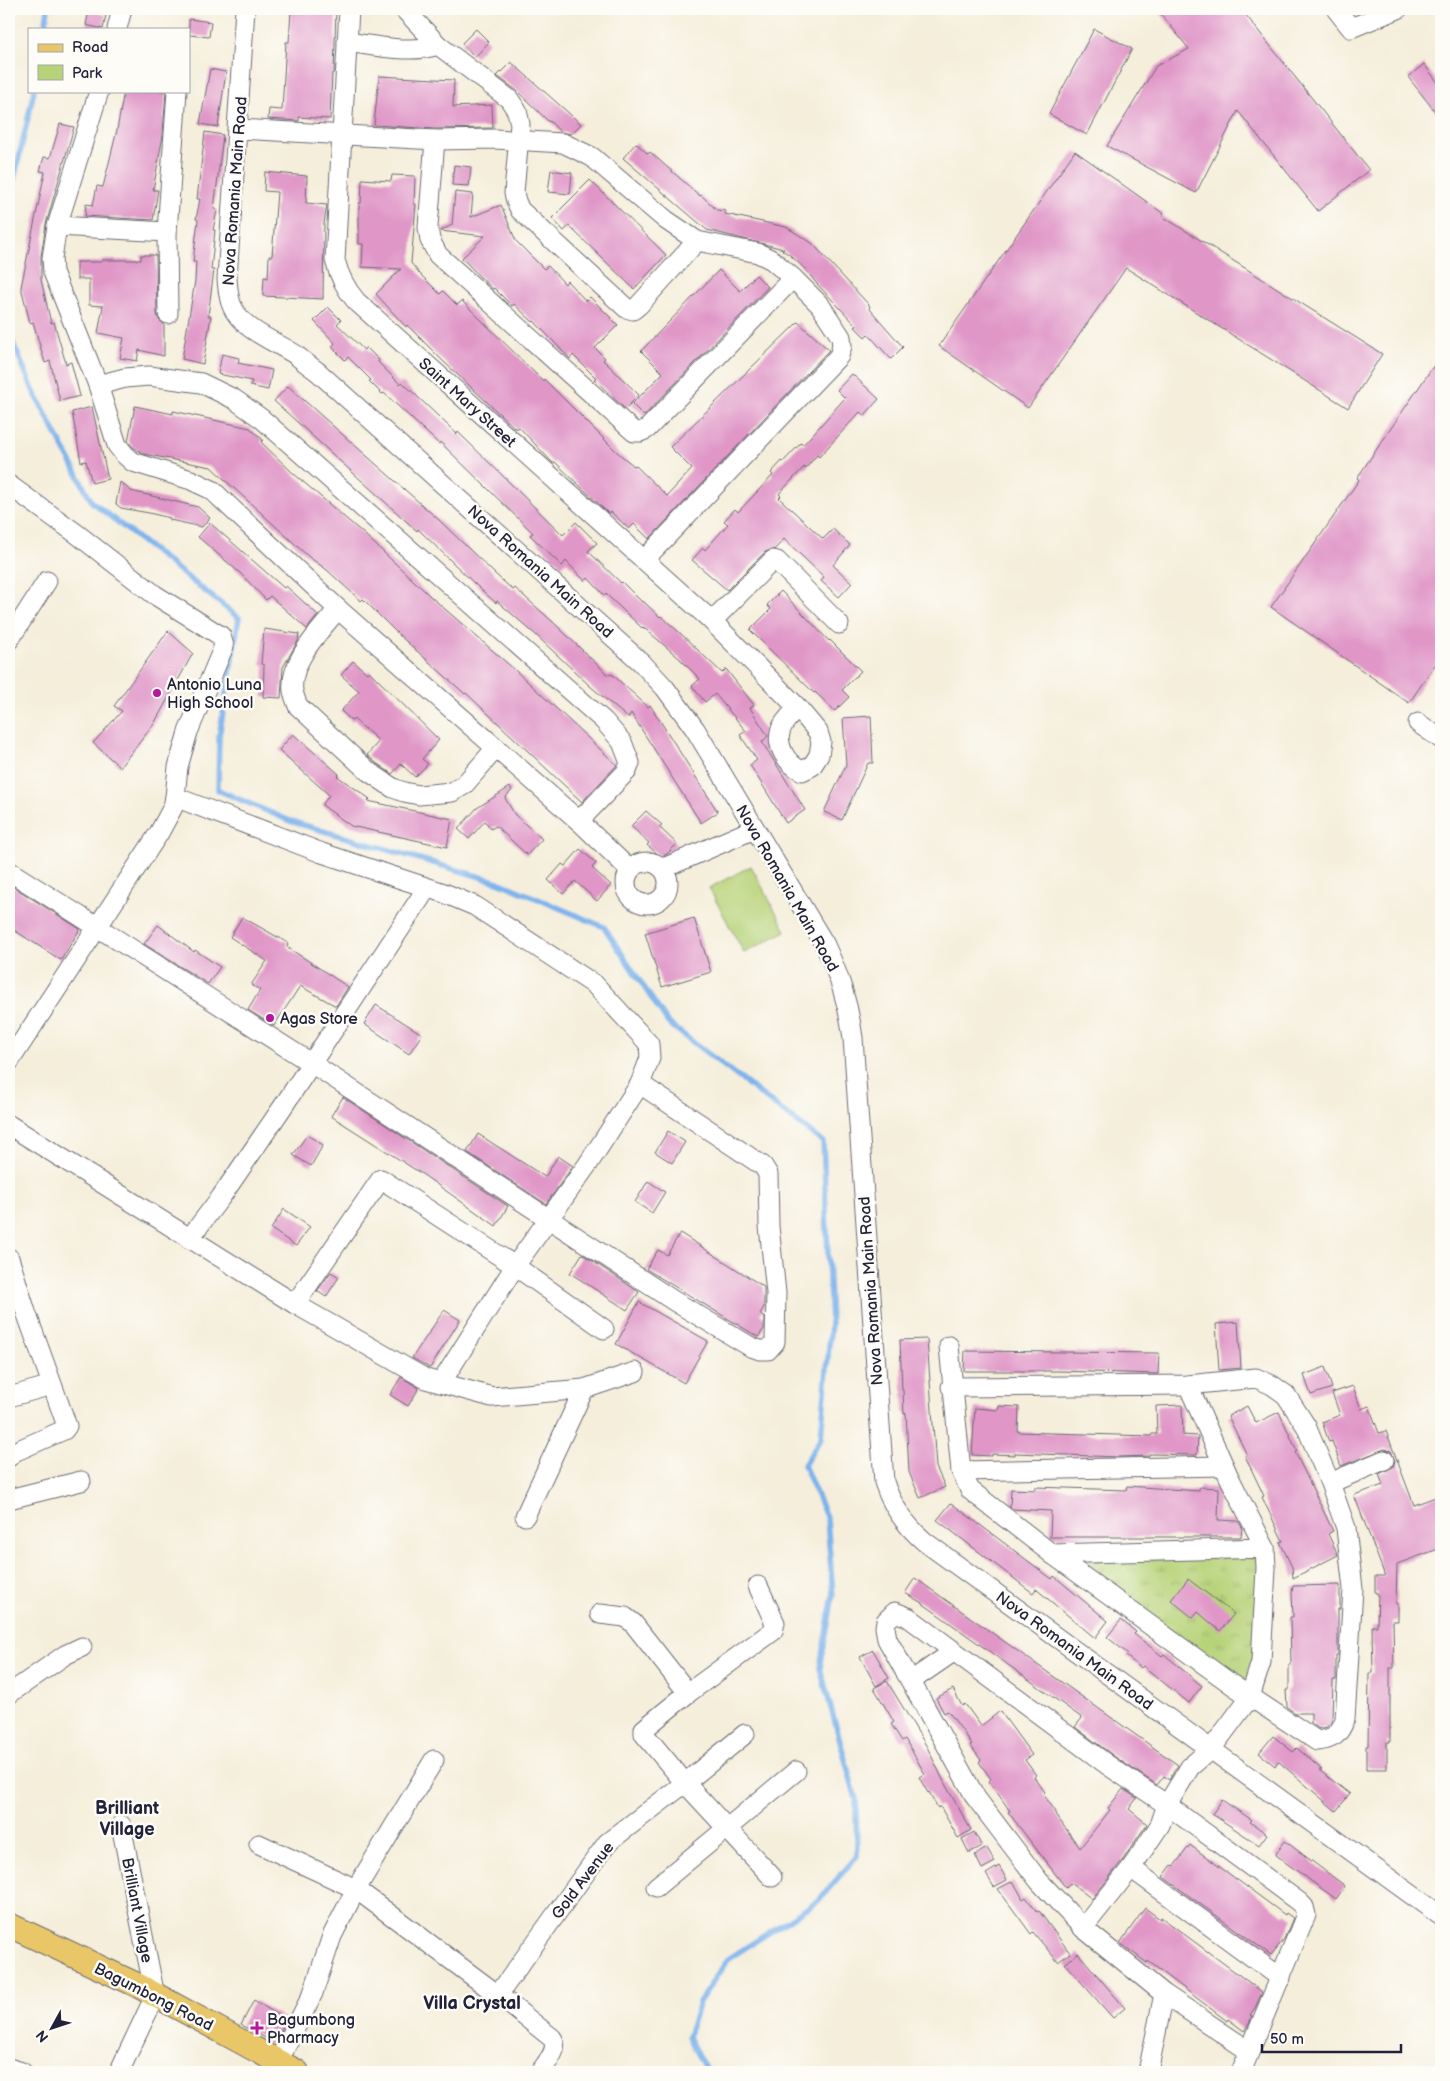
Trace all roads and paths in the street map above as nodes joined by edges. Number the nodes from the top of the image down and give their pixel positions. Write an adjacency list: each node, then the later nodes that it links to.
1 (122, 9): 7 (street)
2 (246, 9): 12 (street, Nova Romania Main Road)
3 (349, 9): 8 (street, Saint Mary Street)
4 (404, 9): 9 (street)
5 (1336, 9): 6 (street)
6 (1398, 9)
7 (117, 28)
8 (347, 42): 9 (street); 13 (street, Saint Mary Street)
9 (438, 45): 15 (street)
10 (99, 92): 16 (street)
11 (176, 92): 17 (street)
12 (239, 129): 13 (street); 35 (street, Nova Romania Main Road)
13 (343, 135): 14 (street); 23 (street, Saint Mary Street)
14 (435, 140): 15 (street); 19 (street)
15 (518, 140): 18 (street); 18 (street)
16 (58, 226): 17 (street); 21 (street)
17 (167, 232): 20 (street)
18 (696, 241): 19 (street)
19 (793, 278): 23 (street)
20 (168, 314)
21 (98, 385): 25 (street); 34 (street)
22 (9, 485): 33 (street)
23 (644, 560): 26 (street, Saint Mary Street)
24 (48, 581): 28 (street)
25 (338, 609): 32 (street); 32 (street)
26 (712, 621): 27 (street); 29 (street, Saint Mary Street)
27 (839, 624)
28 (9, 640)
29 (798, 708)
30 (1418, 723): 31 (street)
31 (1441, 738)
32 (496, 748): 34 (street)
33 (175, 797): 39 (street); 40 (street)
34 (580, 821): 37 (street)
35 (754, 829): 36 (street); 79 (street, Nova Romania Main Road)
36 (664, 868): 37 (street); 37 (street)
37 (630, 870)
38 (9, 872): 40 (street)
39 (427, 888): 42 (street); 43 (street)
40 (98, 929): 41 (street); 42 (street)
41 (9, 1062)
42 (311, 1063): 45 (street); 46 (street)
43 (640, 1084): 45 (street); 45 (street)
44 (9, 1125): 46 (street)
45 (550, 1219): 48 (street)
46 (189, 1239): 49 (street)
47 (9, 1258): 50 (street)
48 (515, 1266): 49 (street); 51 (street); 54 (street)
49 (295, 1304): 54 (street)
50 (17, 1314): 55 (street)
51 (604, 1329)
52 (949, 1346): 57 (street)
53 (635, 1372): 58 (street)
54 (441, 1383): 58 (street)
55 (52, 1385): 59 (street); 60 (street)
56 (1188, 1385): 57 (street); 62 (street); 65 (street)
57 (952, 1386): 63 (street)
58 (584, 1389): 67 (street)
59 (9, 1397)
60 (9, 1457)
61 (1384, 1460): 65 (street)
62 (1224, 1466): 63 (street); 68 (street)
63 (961, 1471): 69 (street)
64 (81, 1481): 66 (street)
65 (1330, 1483): 77 (street)
66 (9, 1499)
67 (525, 1516)
68 (1265, 1548): 69 (street); 77 (street)
69 (1052, 1554): 77 (street)
70 (758, 1586): 76 (street)
71 (600, 1614): 76 (street)
72 (82, 1646): 75 (street)
73 (953, 1652): 74 (street); 74 (street); 83 (street)
74 (911, 1680): 93 (street)
75 (9, 1694)
76 (688, 1694): 82 (street)
77 (1250, 1697): 79 (street)
78 (745, 1734): 82 (street, Gold Avenue)
79 (1212, 1748): 83 (street); 91 (street, Nova Romania Main Road)
80 (434, 1760): 90 (street)
81 (796, 1771): 85 (street)
82 (685, 1783): 85 (street); 96 (street, Gold Avenue)
83 (1167, 1805): 87 (street); 94 (street)
84 (121, 1825): 97 (street, Brilliant Village)
85 (727, 1829): 88 (street); 89 (street)
86 (259, 1844): 90 (street)
87 (1131, 1868): 93 (street); 94 (street)
88 (772, 1877)
89 (656, 1887)
90 (356, 1888): 96 (street); 99 (street)
91 (1441, 1916)
92 (9, 1925): 97 (main road, Bagumbong Road)
93 (1082, 1928): 95 (street)
94 (1281, 1978): 98 (street)
95 (1164, 1994): 98 (street); 104 (street)
96 (498, 1995): 103 (street)
97 (155, 1996): 99 (main road, Bagumbong Road); 102 (street)
98 (1250, 2051): 105 (street)
99 (287, 2067)
100 (9, 2068): 101 (street)
101 (22, 2072)
102 (119, 2072)
103 (540, 2072)
104 (1148, 2072)
105 (1241, 2072)

